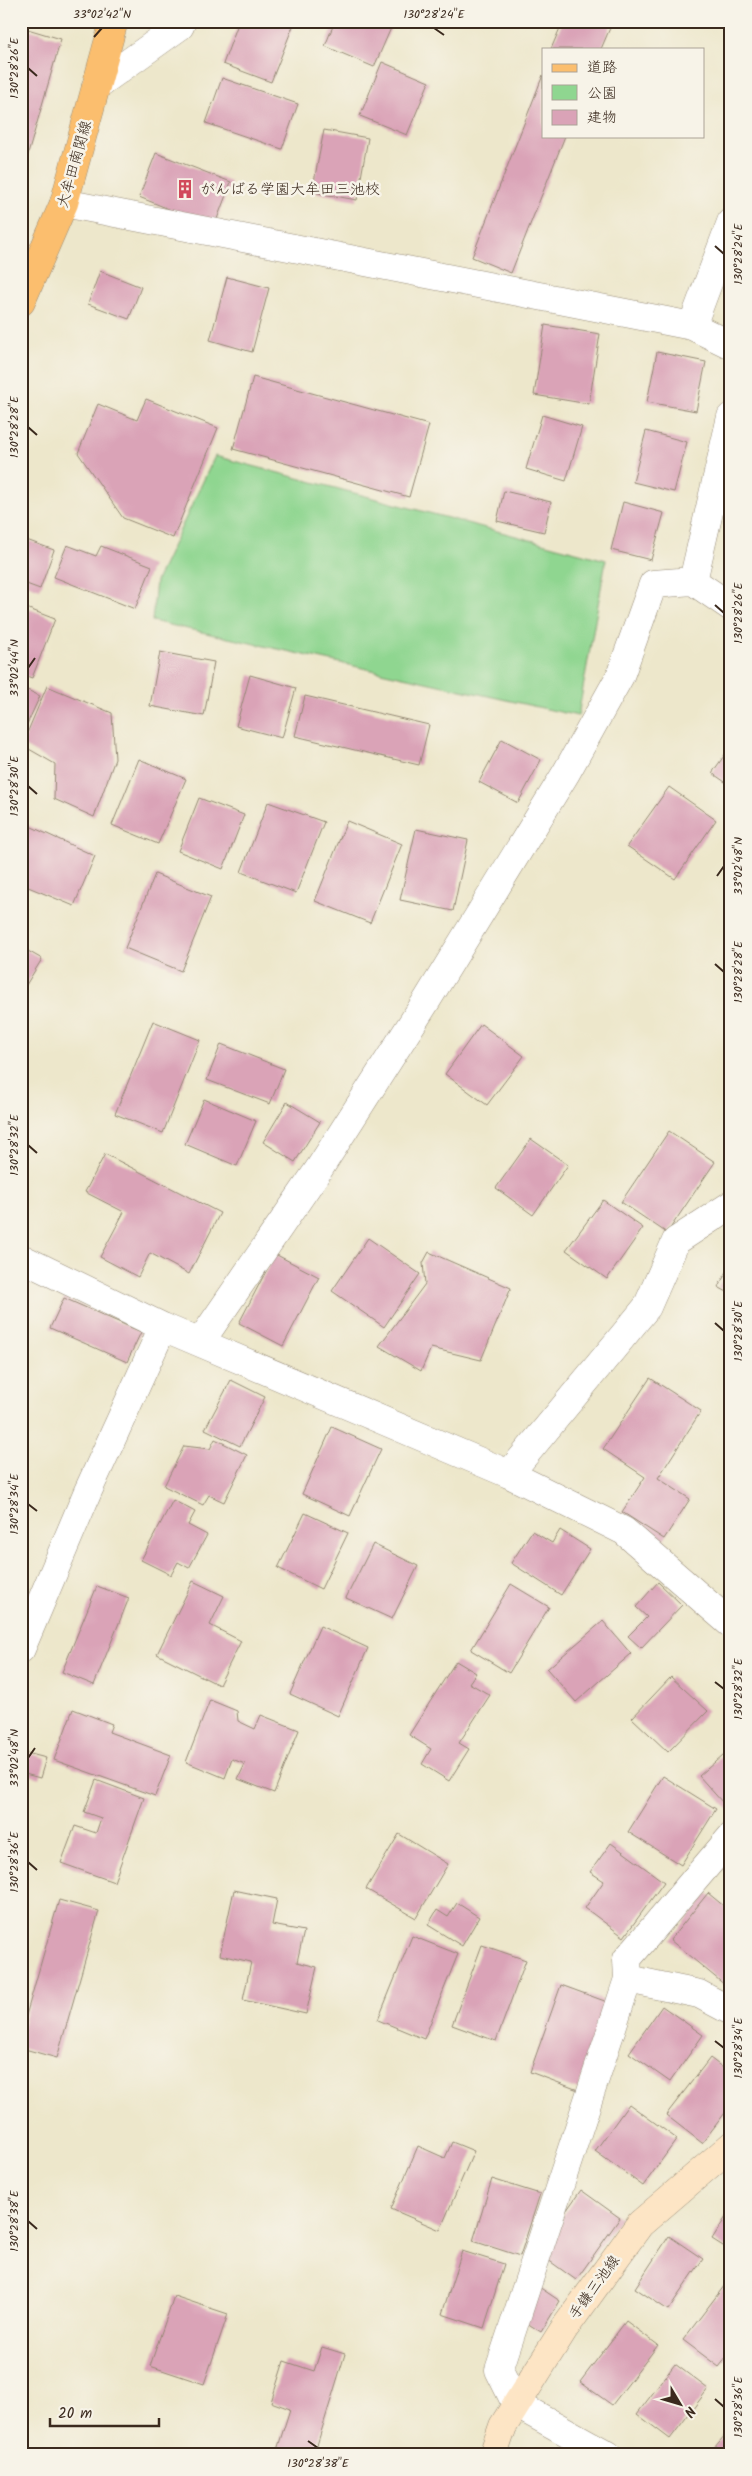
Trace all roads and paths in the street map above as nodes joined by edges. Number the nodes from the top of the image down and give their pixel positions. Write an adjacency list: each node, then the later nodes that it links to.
1 (114, 21): 3 (main road, 大牟田南関線)
2 (182, 21): 3 (street)
3 (96, 86): 4 (main road, 大牟田南関線)
4 (64, 204): 6 (main road, 大牟田南関線); 7 (street)
5 (731, 222): 7 (street)
6 (21, 302)
7 (692, 326): 8 (street)
8 (731, 345)
9 (731, 417): 10 (street)
10 (693, 581): 11 (street); 15 (street)
11 (731, 607)
12 (731, 1205): 16 (street)
13 (21, 1258): 14 (street)
14 (163, 1327): 15 (street); 18 (street)
15 (201, 1341): 16 (street)
16 (509, 1474): 17 (street)
17 (731, 1624)
18 (21, 1649)
19 (731, 1837): 20 (street)
20 (628, 1979): 21 (street); 23 (street)
21 (731, 2011)
22 (731, 2146): 23 (main road, 手鎌三池線)
23 (516, 2404): 24 (main road, 手鎌三池線); 25 (street)
24 (492, 2455)
25 (608, 2455)

